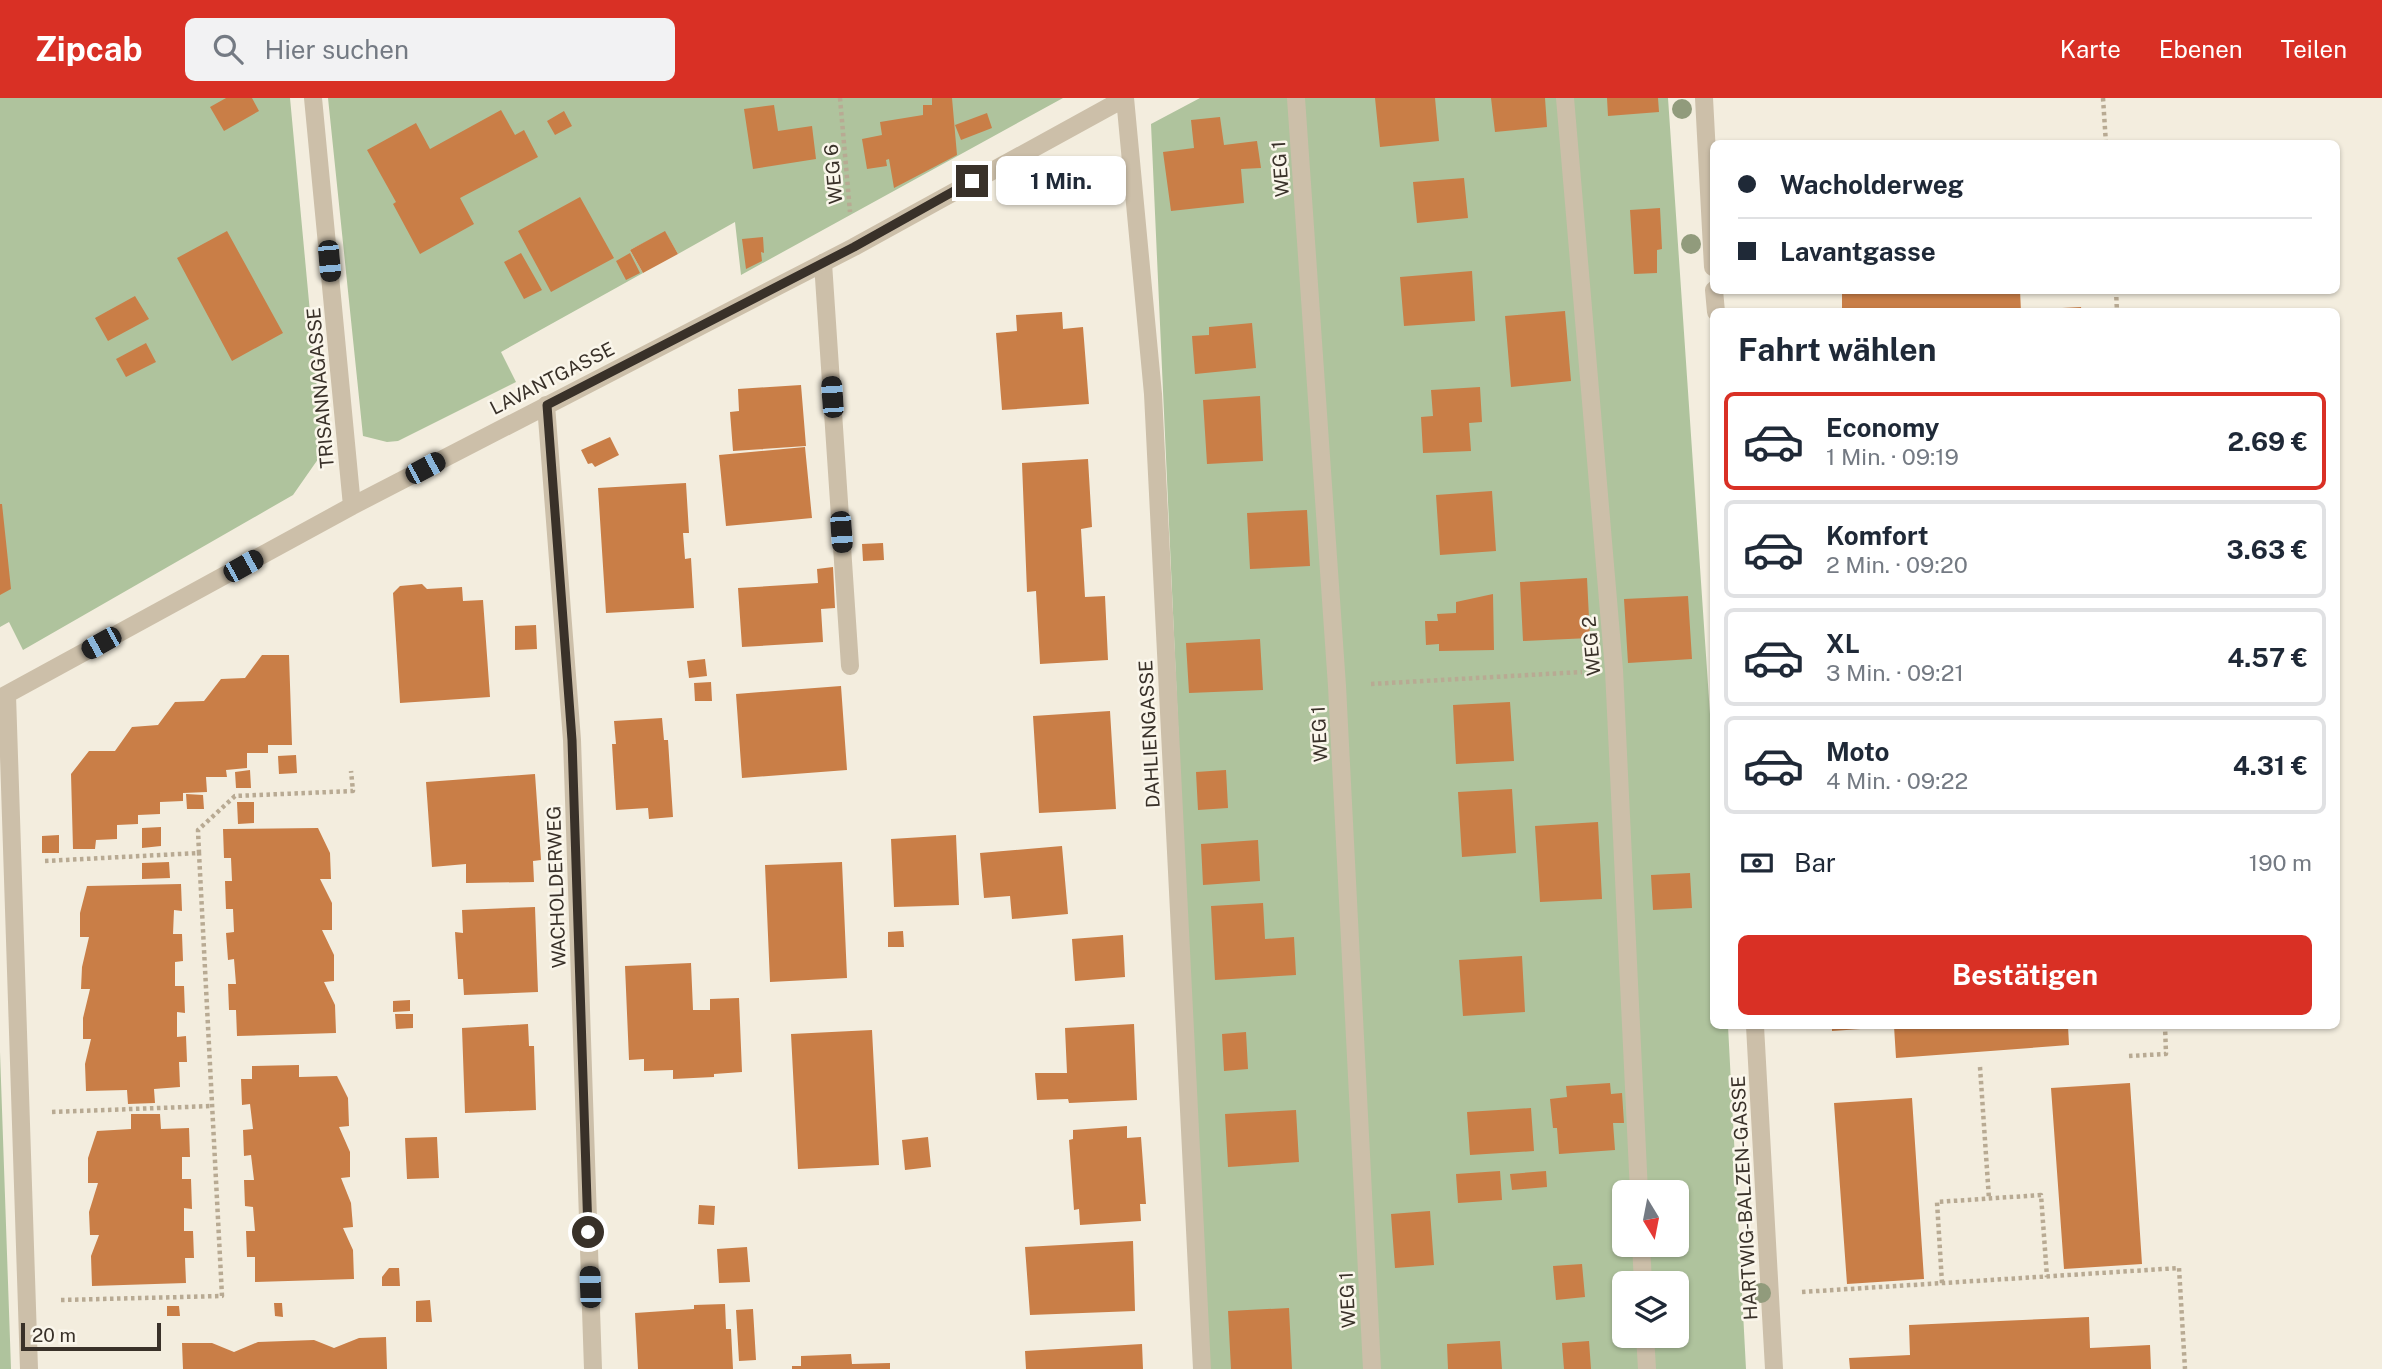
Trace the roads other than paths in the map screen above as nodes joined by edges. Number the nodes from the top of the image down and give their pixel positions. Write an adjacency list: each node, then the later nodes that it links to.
1 (313, 98): 9 (street, TRISANNAGASSE)
2 (1125, 98): 7 (street, LAVANTGASSE); 17 (street, DAHLIENGASSE)
3 (1296, 98): 18 (street, WEG 1)
4 (1565, 98): 13 (street, WEG 2)
5 (1704, 98): 6 (street)
6 (1710, 211)
7 (823, 263): 8 (street, LAVANTGASSE); 10 (street)
8 (547, 405): 9 (street, LAVANTGASSE); 16 (street, WACHOLDERWEG)
9 (352, 506): 11 (street, LAVANTGASSE)
10 (850, 666)
11 (4, 697): 15 (street)
12 (1755, 1029): 20 (street, HARTWIG-BALZEN-GASSE)
13 (1638, 1180)
14 (1646, 1348): 19 (street)
15 (29, 1369)
16 (593, 1369)
17 (1202, 1369)
18 (1371, 1369)
19 (1647, 1369)
20 (1774, 1369)

